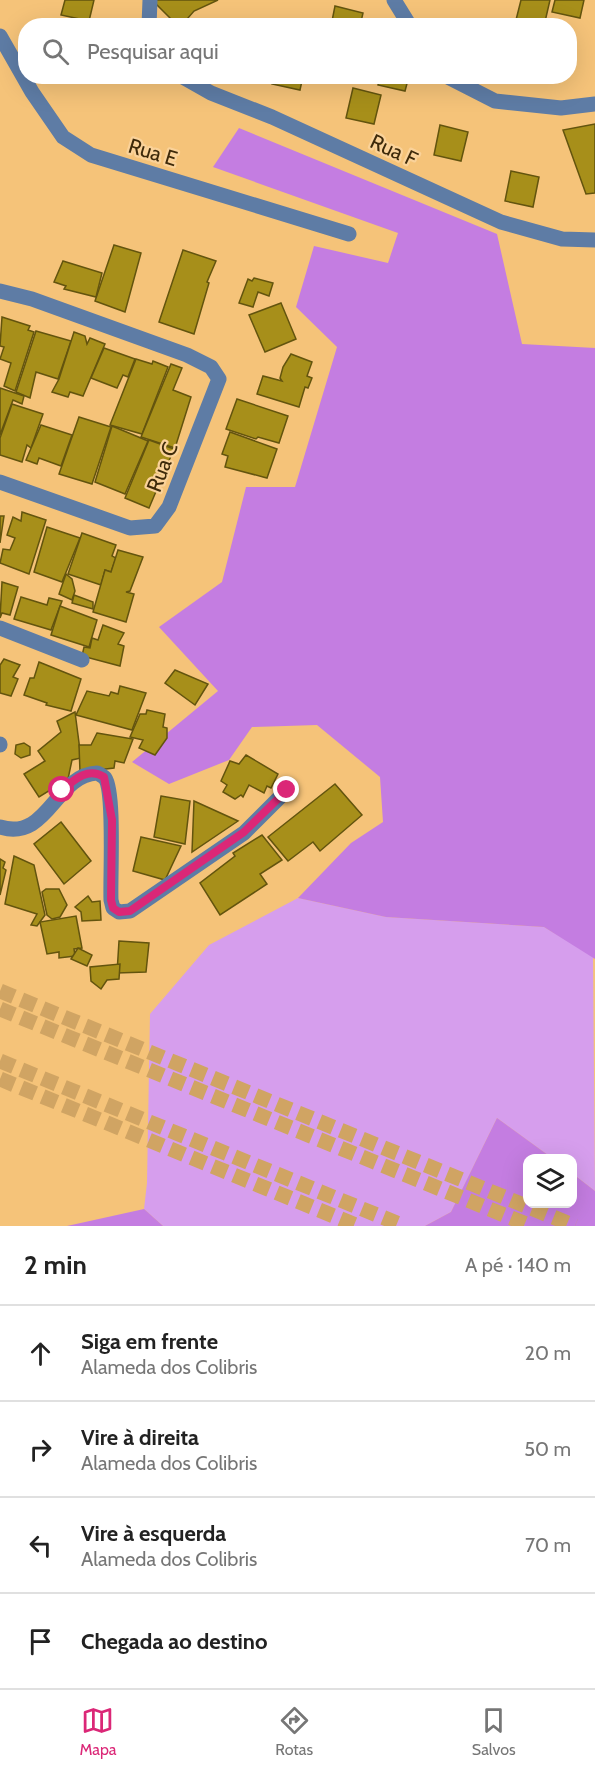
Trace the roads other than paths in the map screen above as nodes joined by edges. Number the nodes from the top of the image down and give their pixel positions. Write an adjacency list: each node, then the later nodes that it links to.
1 (150, 0): 3 (street)
2 (394, 0): 4 (street)
3 (149, 18)
4 (405, 18)
5 (0, 36): 6 (street, Rua E)
6 (18, 68)
7 (27, 84): 11 (street, Rua E)
8 (195, 84): 12 (street, Rua F)
9 (462, 84): 10 (street)
10 (595, 104)
11 (349, 234)
12 (595, 240)
13 (0, 291): 14 (street, Rua C)
14 (0, 482)
15 (0, 628): 16 (street)
16 (82, 660)
17 (287, 790): 18 (street)
18 (0, 827)

